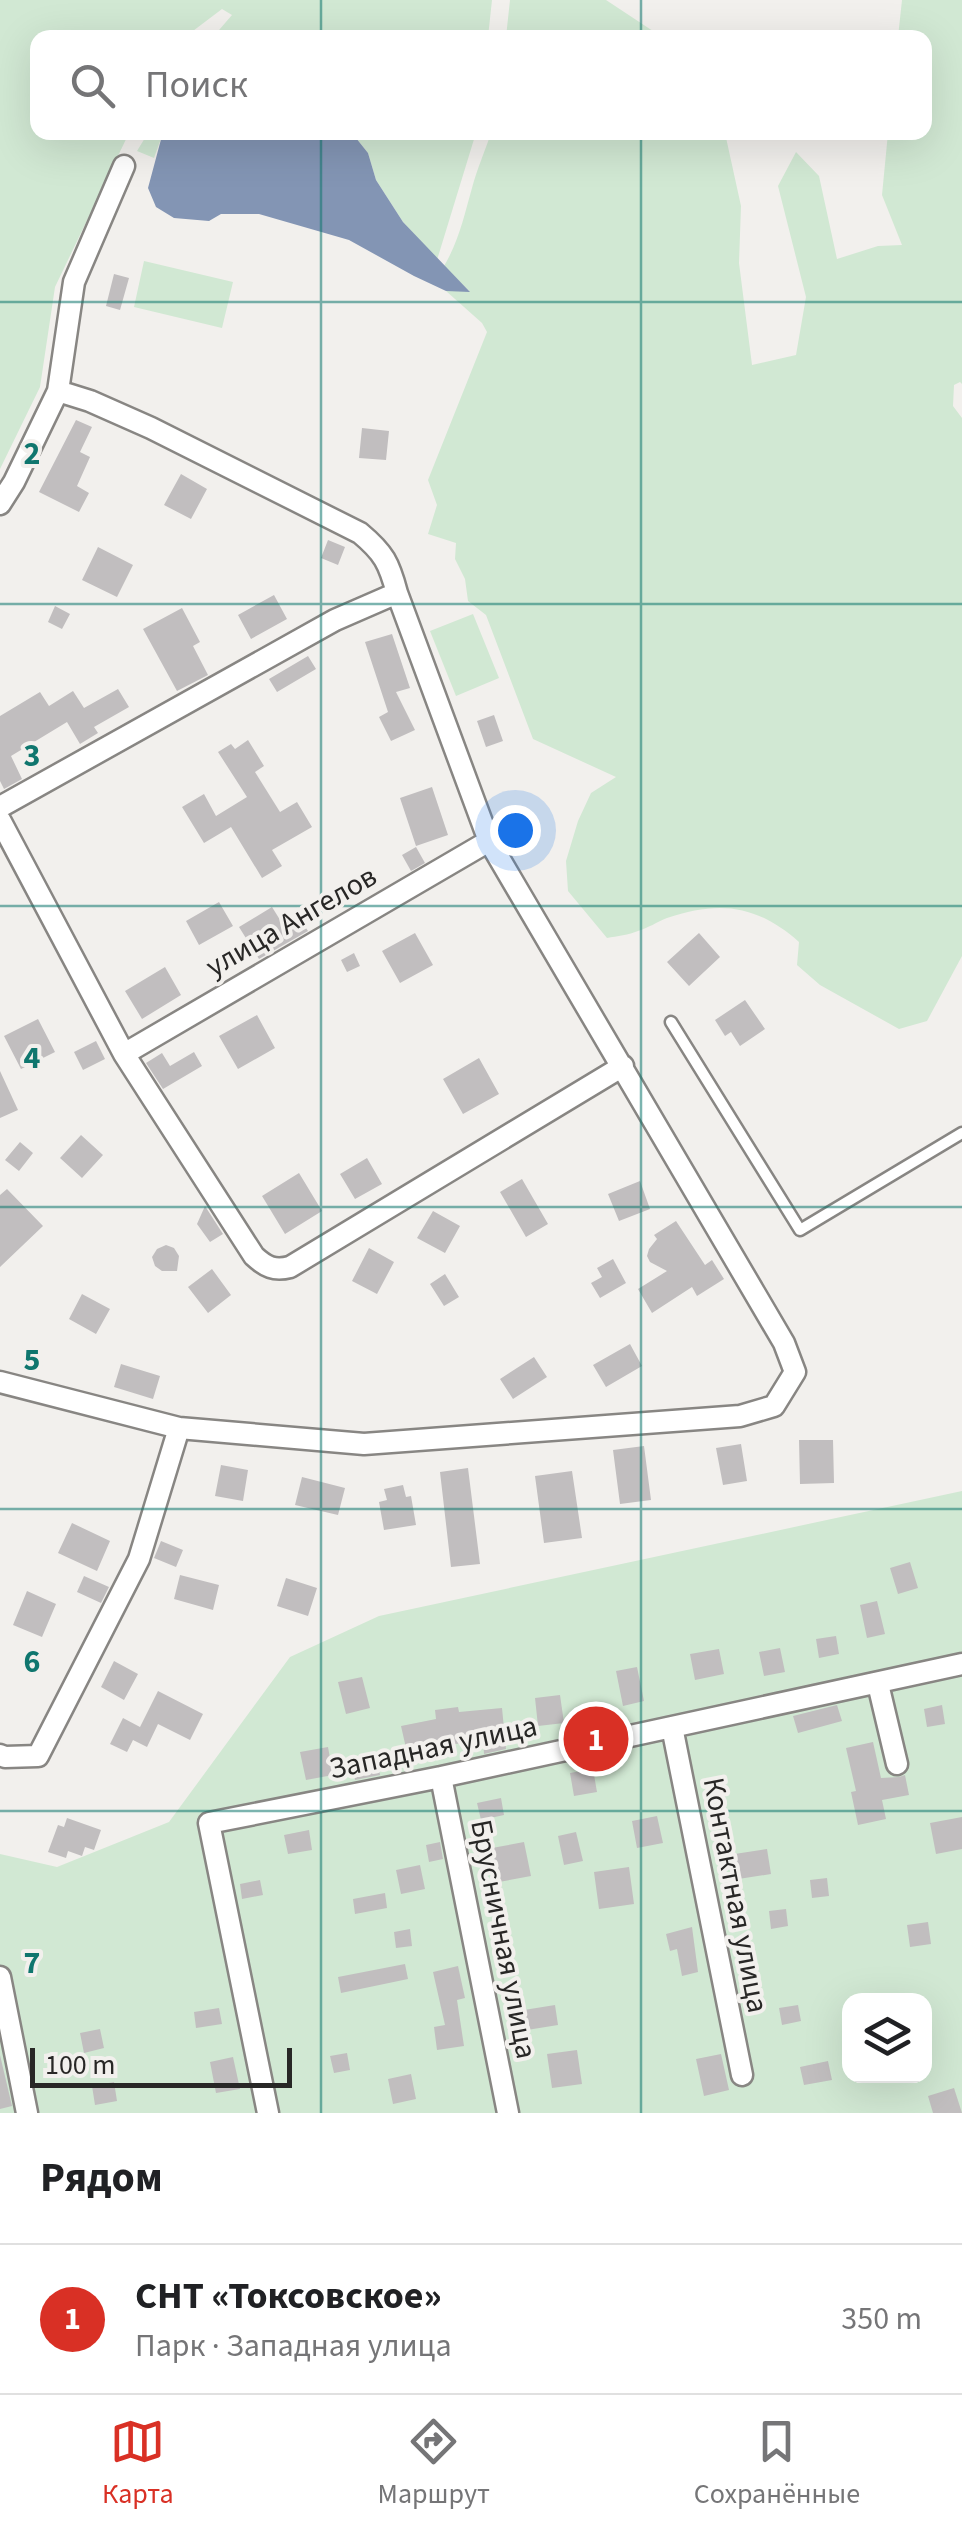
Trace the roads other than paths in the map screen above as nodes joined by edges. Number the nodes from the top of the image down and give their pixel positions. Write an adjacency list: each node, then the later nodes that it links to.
1 (124, 166): 2 (street)
2 (58, 392): 3 (street); 4 (street)
3 (0, 504)
4 (397, 593): 5 (street); 7 (street)
5 (0, 807)
6 (0, 820): 9 (street)
7 (489, 841): 9 (street, улица Ангелов); 10 (street)
8 (671, 1022): 11 (lane)
9 (124, 1054): 10 (street)
10 (623, 1066): 13 (street)
11 (962, 1133)
12 (0, 1382): 13 (street)
13 (179, 1428): 17 (street)
14 (962, 1664): 15 (street, Западная улица)
15 (878, 1684): 16 (street, Западная улица); 18 (street)
16 (672, 1727): 19 (street, Западная улица); 21 (street, Контактная улица)
17 (0, 1755)
18 (897, 1764)
19 (441, 1777): 23 (street, Западная улица); 24 (street, Брусничная улица)
20 (0, 1976): 22 (street)
21 (742, 2075)
22 (27, 2113)
23 (268, 2113)
24 (508, 2113)

